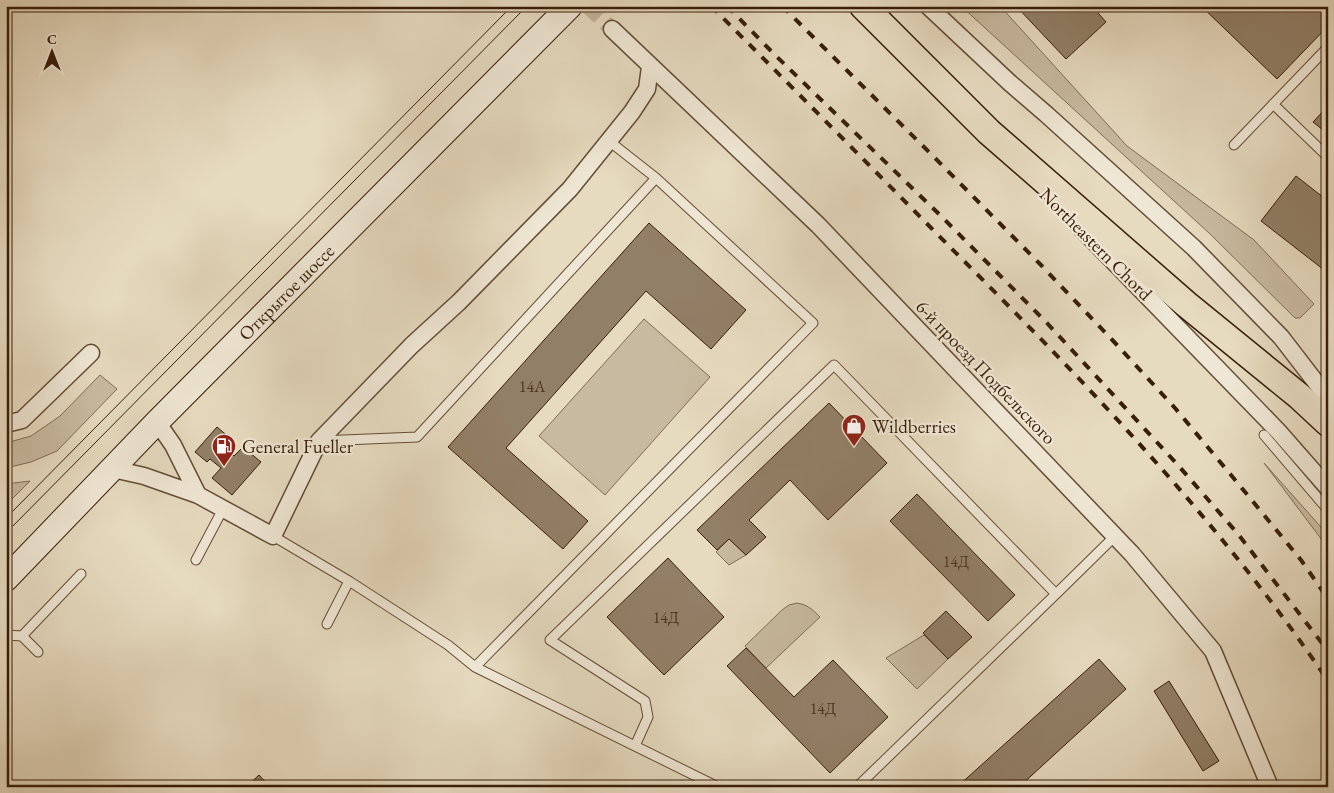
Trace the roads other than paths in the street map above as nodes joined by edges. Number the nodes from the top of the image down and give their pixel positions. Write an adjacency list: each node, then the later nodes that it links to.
1 (570, 6): 15 (main road, Открытое шоссе)
2 (857, 6): 21 (street, Northeastern Chord)
3 (863, 6): 16 (main road, Northeastern Chord)
4 (928, 6): 14 (street)
5 (612, 29): 7 (street, 6-й проезд Подбельского)
6 (1328, 47): 8 (lane)
7 (650, 67): 9 (street); 26 (street, 6-й проезд Подбельского)
8 (1272, 104): 10 (lane); 11 (lane)
9 (609, 141): 12 (lane); 19 (street)
10 (1234, 144)
11 (1328, 157)
12 (656, 178): 19 (lane); 36 (lane)
13 (91, 353): 17 (street)
14 (1328, 398)
15 (157, 422): 20 (main road, Открытое шоссе); 22 (street)
16 (1328, 423)
17 (6, 424)
18 (1264, 435): 24 (lane)
19 (319, 441): 25 (street)
20 (113, 469): 22 (street); 29 (main road, Открытое шоссе)
21 (1328, 488)
22 (198, 495): 23 (street)
23 (223, 508): 25 (street); 27 (lane)
24 (1328, 510)
25 (272, 536): 30 (lane)
26 (1115, 536): 31 (lane); 40 (street, 6-й проезд Подбельского)
27 (196, 560)
28 (81, 574): 34 (lane)
29 (6, 579)
30 (349, 581): 32 (lane); 36 (lane)
31 (1056, 594): 37 (lane); 39 (lane)
32 (327, 624)
33 (6, 635): 34 (lane)
34 (22, 636): 35 (lane)
35 (38, 652)
36 (475, 667): 37 (lane)
37 (635, 746): 38 (lane)
38 (718, 787)
39 (857, 787)
40 (1270, 787)

